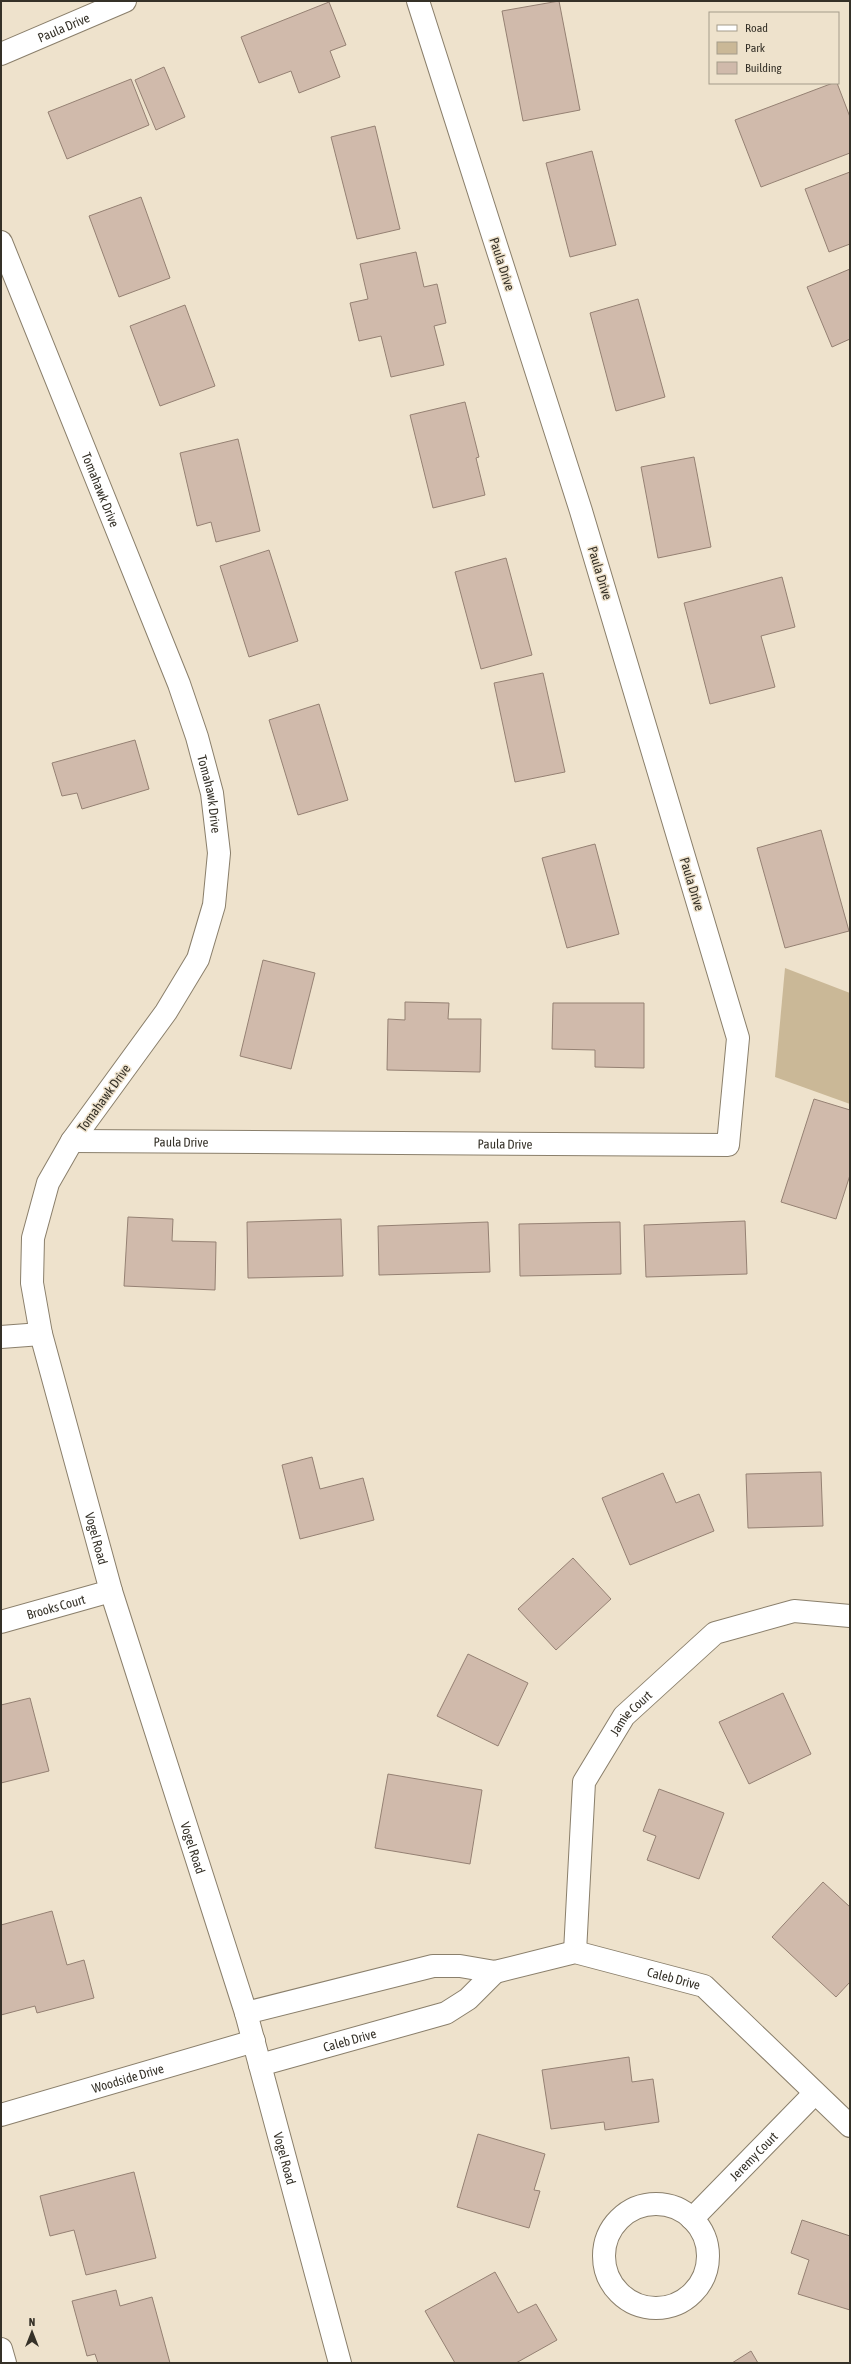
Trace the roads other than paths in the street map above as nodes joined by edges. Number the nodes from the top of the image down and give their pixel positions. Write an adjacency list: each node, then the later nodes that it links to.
1 (125, 1): 3 (street, Paula Drive)
2 (418, 1): 5 (street, Paula Drive)
3 (1, 54)
4 (1, 242): 5 (street, Tomahawk Drive)
5 (72, 1141): 6 (street, Tomahawk Drive)
6 (41, 1334): 7 (street); 8 (street, Vogel Road)
7 (1, 1337)
8 (111, 1591): 10 (street, Brooks Court); 13 (street, Vogel Road)
9 (850, 1616): 11 (street, Jamie Court)
10 (1, 1622)
11 (575, 1952): 12 (street, Caleb Drive); 16 (street, Caleb Drive)
12 (495, 1972): 13 (street, Caleb Drive); 15 (street, Caleb Drive)
13 (246, 2012): 14 (street, Vogel Road)
14 (254, 2041): 15 (street, Vogel Road); 17 (street, Woodside Drive)
15 (260, 2065): 22 (street, Vogel Road)
16 (814, 2094): 18 (street, Caleb Drive); 19 (street, Jeremy Court)
17 (1, 2115)
18 (850, 2126)
19 (692, 2219): 19 (street)
20 (1, 2349): 21 (street)
21 (5, 2363)
22 (340, 2363)

